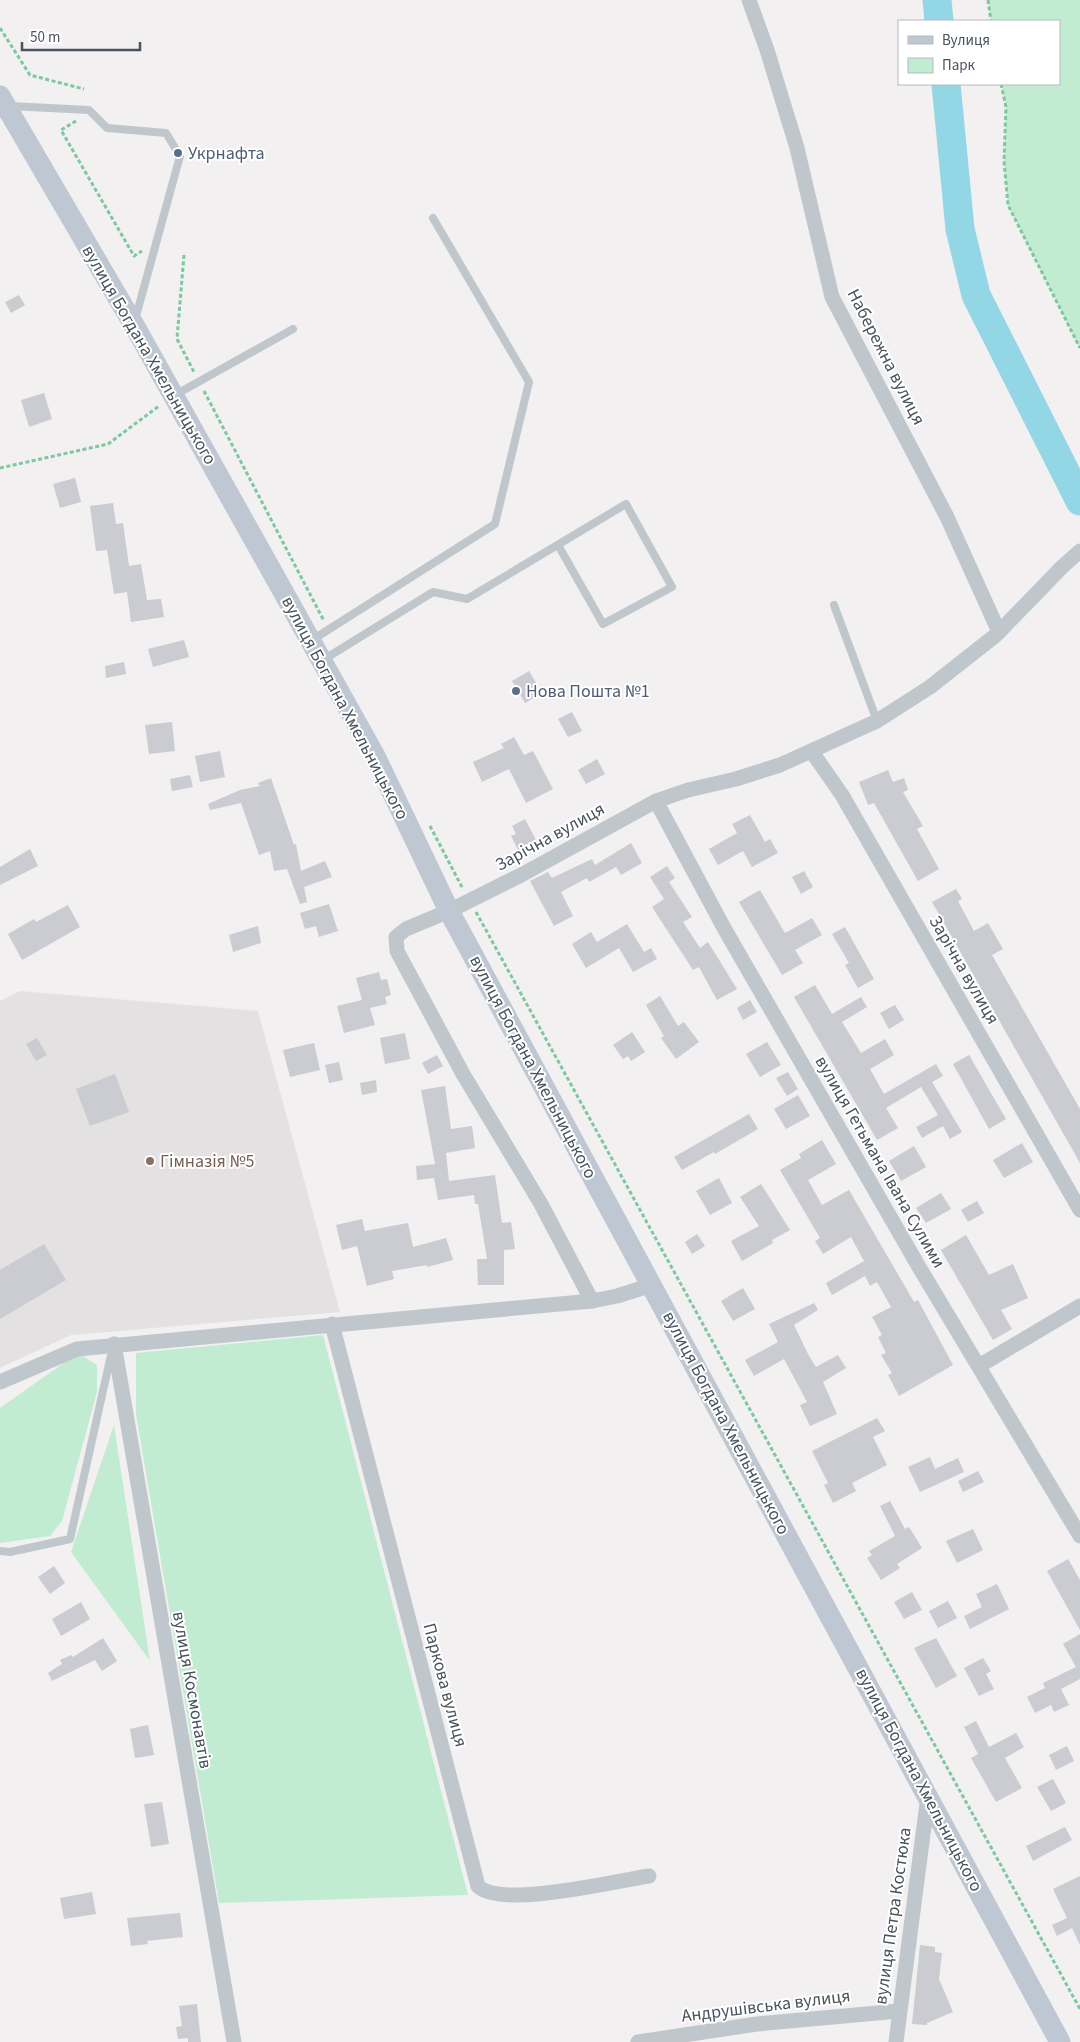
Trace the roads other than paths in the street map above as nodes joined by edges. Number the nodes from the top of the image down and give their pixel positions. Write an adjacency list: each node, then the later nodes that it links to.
1 (749, 0): 10 (street, Набережна вулиця)
2 (3, 101): 4 (main road, вулиця Богдана Хмельницького); 4 (lane)
3 (434, 218): 11 (lane)
4 (134, 325): 6 (main road, вулиця Богдана Хмельницького)
5 (293, 329): 6 (lane)
6 (173, 396): 11 (main road, вулиця Богдана Хмельницького)
7 (558, 545): 7 (lane); 12 (lane)
8 (1076, 554): 10 (street, Зарічна вулиця)
9 (834, 605): 13 (lane)
10 (999, 632): 13 (street, Зарічна вулиця)
11 (311, 642): 12 (main road, вулиця Богдана Хмельницького)
12 (322, 661): 16 (main road, вулиця Богдана Хмельницького)
13 (877, 721): 14 (street, Зарічна вулиця)
14 (812, 752): 15 (street, Зарічна вулиця); 17 (street, Зарічна вулиця)
15 (656, 801): 16 (street, Зарічна вулиця); 23 (street, вулиця Гетьмана Івана Сулими)
16 (449, 911): 18 (main road, вулиця Богдана Хмельницького); 19 (street, Зарічна вулиця)
17 (1080, 1210)
18 (652, 1285): 19 (street); 27 (main road, вулиця Богдана Хмельницького)
19 (592, 1301): 21 (street)
20 (1080, 1306): 23 (street)
21 (332, 1324): 22 (street); 28 (street, Паркова вулиця)
22 (114, 1344): 24 (street); 26 (lane); 30 (street, вулиця Космонавтів)
23 (980, 1366): 25 (street, вулиця Гетьмана Івана Сулими)
24 (0, 1382)
25 (1080, 1536)
26 (0, 1551)
27 (928, 1796): 29 (street, вулиця Петра Костюка); 33 (main road, вулиця Богдана Хмельницького)
28 (649, 1876)
29 (900, 2011): 31 (street, Андрушівська вулиця); 32 (street, вулиця Петра Костюка)
30 (234, 2042)
31 (638, 2042)
32 (896, 2042)
33 (1060, 2042)

